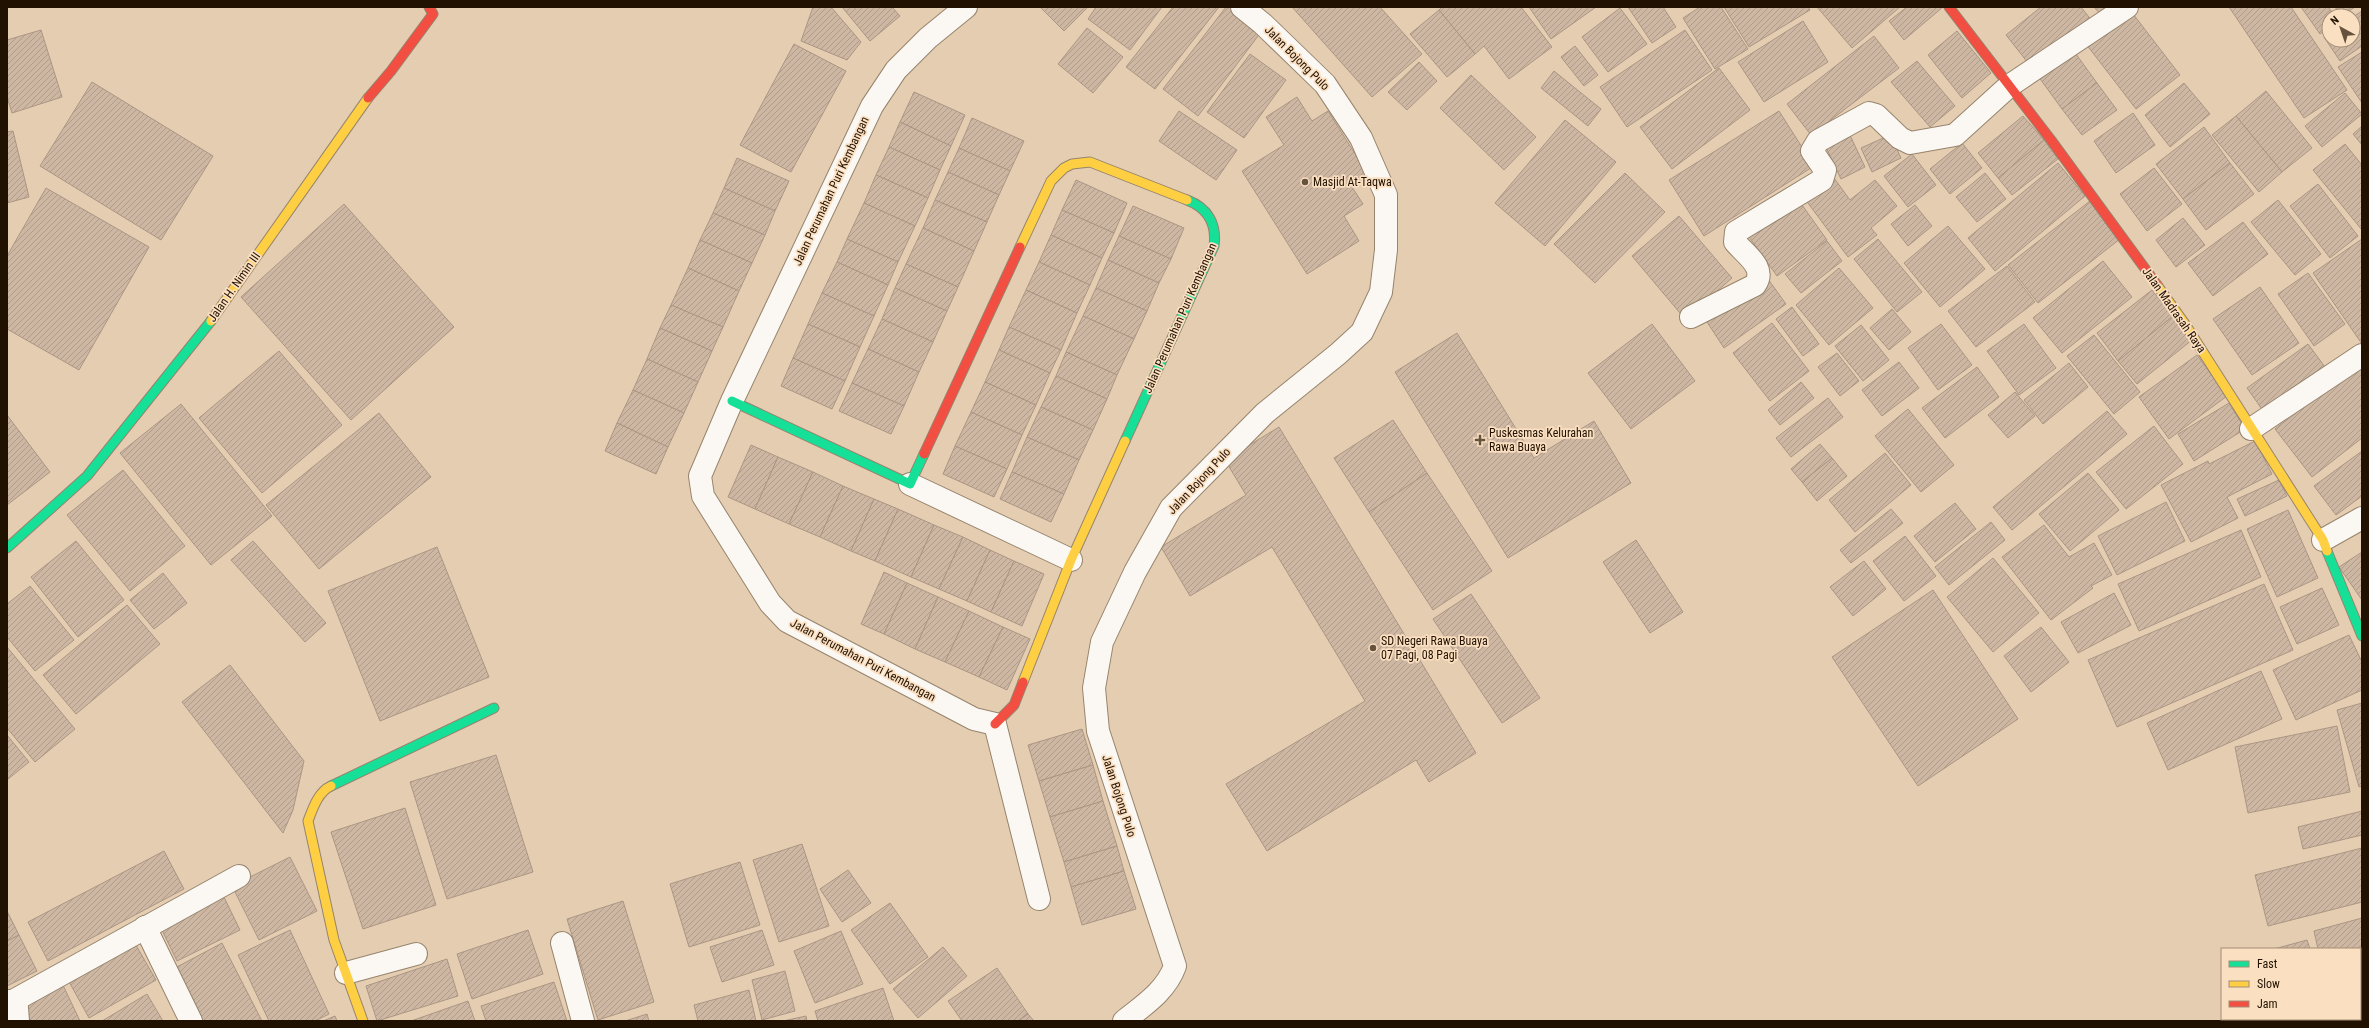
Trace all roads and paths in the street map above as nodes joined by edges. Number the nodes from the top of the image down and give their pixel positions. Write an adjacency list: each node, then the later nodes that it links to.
1 (429, 7): 14 (street, Jalan H. Nimin III)
2 (966, 7): 9 (street, Jalan Perumahan Puri Kembangan)
3 (1242, 7): 29 (street, Jalan Bojong Pulo)
4 (1948, 7): 6 (street, Jalan Madrasah Raya)
5 (2127, 7): 6 (street)
6 (2009, 86): 7 (street); 10 (street, Jalan Madrasah Raya)
7 (1691, 317)
8 (2362, 355): 10 (street)
9 (732, 400): 11 (street); 18 (street, Jalan Perumahan Puri Kembangan)
10 (2251, 429): 13 (street, Jalan Madrasah Raya)
11 (910, 484): 15 (street); 15 (street, Jalan Perumahan Puri Kembangan)
12 (2362, 518): 13 (street)
13 (2323, 540): 16 (street, Jalan Madrasah Raya)
14 (7, 548)
15 (1071, 560): 18 (street, Jalan Perumahan Puri Kembangan)
16 (2362, 636)
17 (494, 708): 24 (street)
18 (995, 724): 20 (street)
19 (239, 876): 21 (street)
20 (1039, 899)
21 (145, 927): 25 (street); 26 (street)
22 (562, 943): 28 (street)
23 (416, 954): 24 (street)
24 (346, 973): 27 (street)
25 (13, 1008)
26 (191, 1021)
27 (363, 1021)
28 (583, 1021)
29 (1124, 1021)

